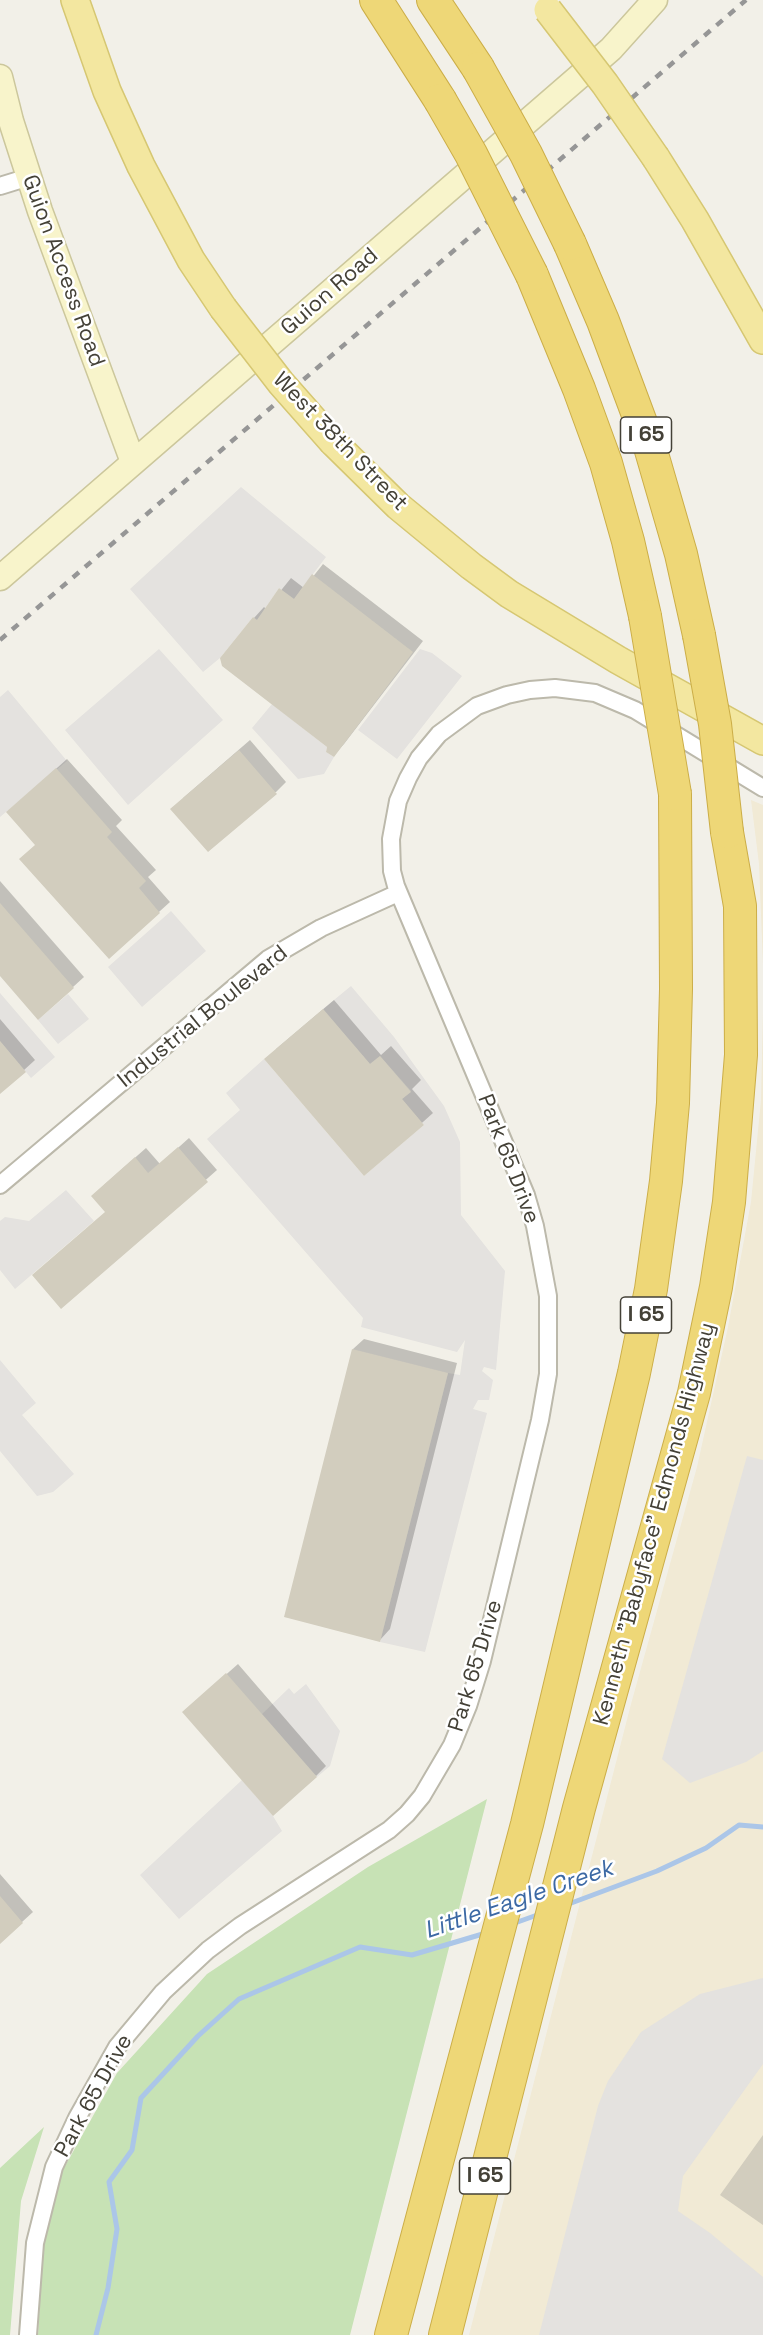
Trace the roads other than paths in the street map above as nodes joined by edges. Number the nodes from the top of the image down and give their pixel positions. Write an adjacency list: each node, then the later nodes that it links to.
1 (75, 0): 14 (main road, West 38th Street, bridge)
2 (376, 0): 19 (highway, I 65, bridge)
3 (433, 0): 7 (highway, Kenneth "Babyface" Edmonds Highway / I 65)
4 (450, 0): 7 (highway)
5 (655, 0): 12 (street, Guion Road)
6 (544, 5): 11 (main road, bridge)
7 (478, 68): 20 (highway, Kenneth "Babyface" Edmonds Highway / I 65, bridge)
8 (0, 77): 9 (street, Guion Access Road)
9 (29, 177): 10 (street); 12 (street, Guion Access Road)
10 (0, 186)
11 (763, 340)
12 (133, 462): 13 (street, Guion Road)
13 (0, 578)
14 (763, 741)
15 (763, 788): 16 (street)
16 (398, 893): 17 (street, Industrial Boulevard); 18 (street, Park 65 Drive)
17 (0, 1185)
18 (28, 2335)
19 (391, 2335)
20 (445, 2335)

